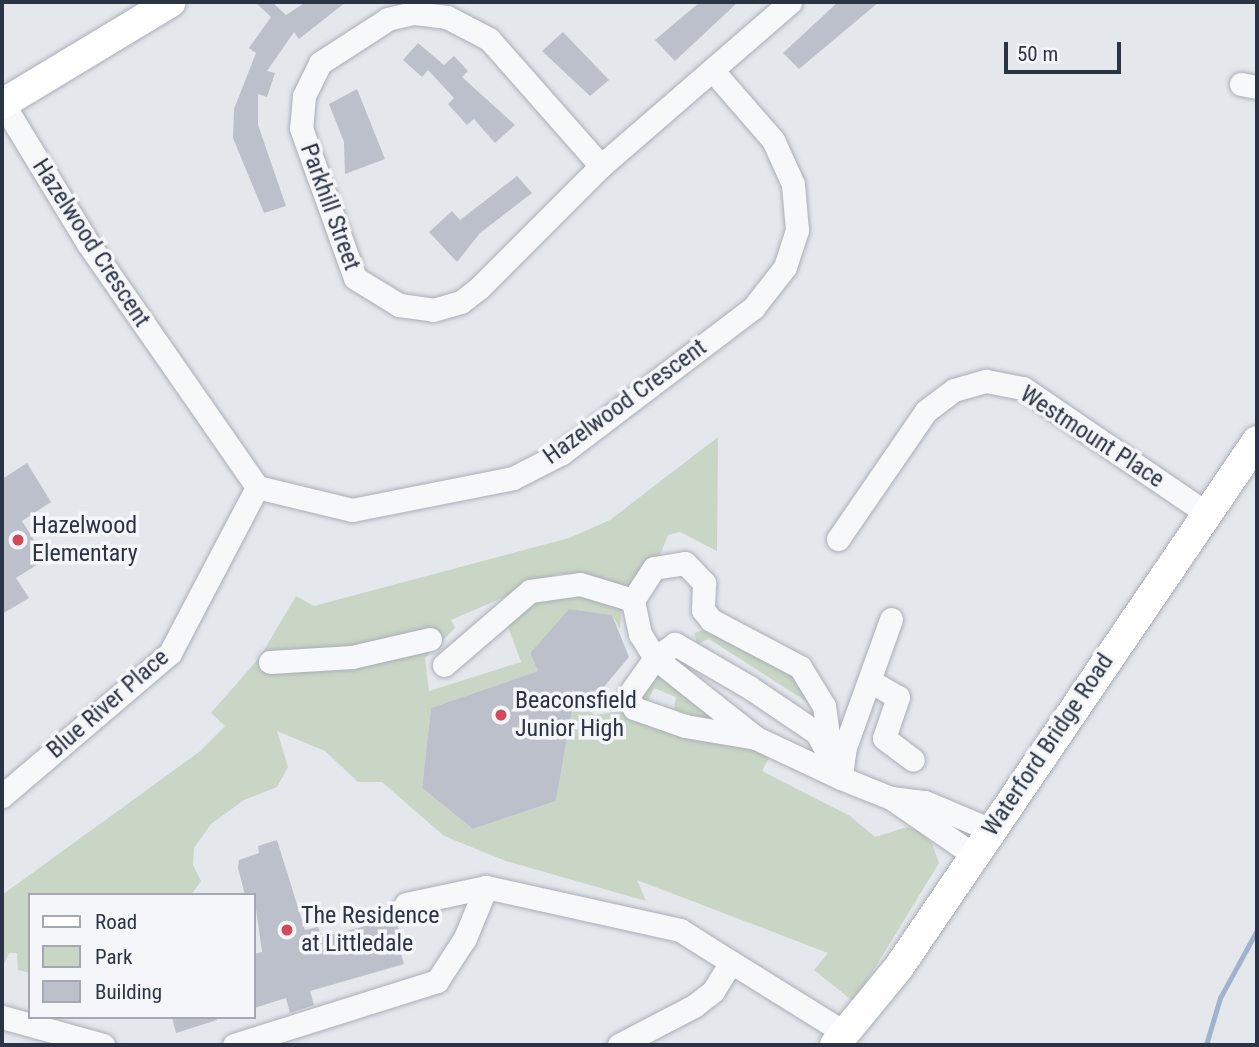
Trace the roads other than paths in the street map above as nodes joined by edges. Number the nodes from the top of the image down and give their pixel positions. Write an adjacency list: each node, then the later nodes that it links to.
1 (171, 2): 4 (main road)
2 (790, 2): 3 (street, Parkhill Street)
3 (713, 71): 5 (street, Parkhill Street); 7 (street, Hazelwood Crescent)
4 (2, 104): 7 (street, Hazelwood Crescent)
5 (601, 166): 5 (street, Parkhill Street)
6 (1257, 442): 8 (main road, Waterford Bridge Road)
7 (257, 487): 21 (street, Blue River Place)
8 (1205, 512): 9 (street, Westmount Place); 23 (main road, Waterford Bridge Road)
9 (838, 539)
10 (633, 600): 13 (street); 15 (street); 18 (street)
11 (891, 618): 16 (street)
12 (430, 639): 14 (street)
13 (655, 658): 17 (street); 17 (street); 18 (street)
14 (270, 662)
15 (444, 665)
16 (870, 681): 19 (street); 20 (street)
17 (757, 738): 20 (street)
18 (830, 749): 20 (street)
19 (913, 760)
20 (841, 778): 22 (street)
21 (2, 796)
22 (891, 798): 23 (street); 24 (street)
23 (990, 830): 24 (main road, Waterford Bridge Road)
24 (974, 855): 29 (main road, Waterford Bridge Road)
25 (486, 887): 26 (street); 27 (street); 31 (street)
26 (406, 904)
27 (731, 962): 29 (street); 32 (street)
28 (2, 1017): 30 (street)
29 (839, 1038)
30 (103, 1045)
31 (234, 1045)
32 (619, 1045)

